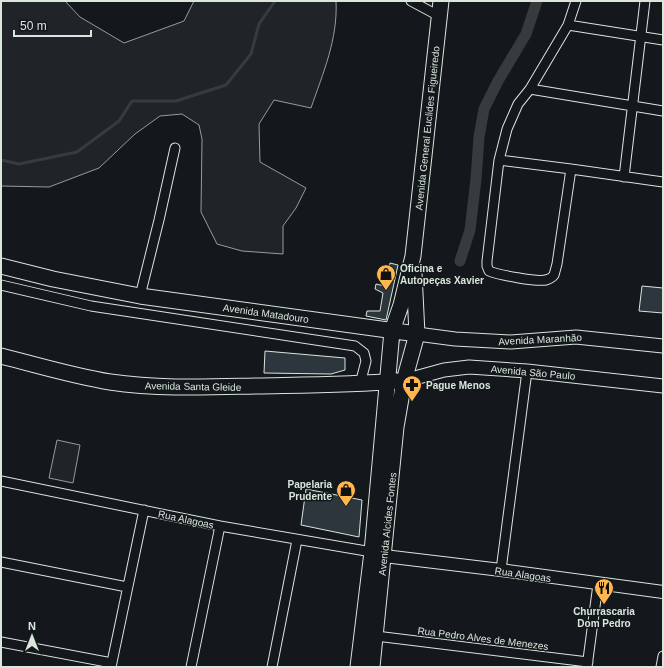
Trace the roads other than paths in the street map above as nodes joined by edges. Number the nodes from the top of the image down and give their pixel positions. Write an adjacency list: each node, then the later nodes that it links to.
1 (410, 1): 5 (street)
2 (441, 1): 5 (main road, Avenida General Euclides Figueiredo)
3 (576, 1): 6 (street)
4 (645, 1): 7 (street)
5 (439, 16): 17 (main road, Avenida General Euclides Figueiredo)
6 (568, 25): 7 (street); 9 (street)
7 (642, 37): 8 (street); 10 (street)
8 (663, 40)
9 (530, 90): 10 (street); 13 (street)
10 (631, 107): 11 (street); 15 (street)
11 (663, 111)
12 (175, 148): 20 (street)
13 (500, 160): 14 (street); 14 (street)
14 (571, 169): 15 (street)
15 (624, 177): 16 (street)
16 (663, 182)
17 (413, 256): 21 (main road, Avenida General Euclides Figueiredo); 22 (main road, Avenida General Euclides Figueiredo)
18 (1, 266): 20 (main road, Avenida Matadouro)
19 (1, 285): 28 (street)
20 (140, 296): 21 (main road, Avenida Matadouro)
21 (392, 331): 22 (main road, Avenida Matadouro); 27 (main road, Avenida Alcides Fontes)
22 (417, 334): 23 (main road, Avenida Maranhão); 26 (main road, Avenida Alcides Fontes)
23 (663, 346)
24 (1, 356): 28 (main road, Avenida Santa Gleide)
25 (527, 370): 26 (main road, Avenida São Paulo); 29 (main road, Avenida São Paulo); 36 (street)
26 (404, 381): 27 (main road, Avenida Santa Gleide); 34 (main road, Avenida Alcides Fontes)
27 (387, 382): 28 (main road, Avenida Santa Gleide); 34 (main road, Avenida Alcides Fontes)
28 (360, 384)
29 (663, 386)
30 (1, 481): 31 (street, Rua Alagoas)
31 (144, 510): 32 (street, Rua Alagoas); 38 (street)
32 (220, 526): 33 (street, Rua Alagoas); 45 (street)
33 (298, 540): 34 (street, Rua Alagoas); 46 (street)
34 (378, 554): 36 (street, Rua Alagoas); 40 (main road, Avenida Alcides Fontes); 47 (main road, Avenida Alcides Fontes)
35 (1, 562): 38 (street)
36 (501, 570): 37 (street, Rua Alagoas)
37 (598, 584): 39 (street, Rua Alagoas); 43 (street)
38 (127, 587): 44 (street)
39 (663, 592)
40 (376, 636): 43 (street, Rua Pedro Alves de Menezes); 48 (main road, Avenida Alcides Fontes)
41 (1, 642): 44 (street)
42 (663, 656): 49 (street)
43 (588, 664)
44 (111, 665)
45 (191, 667)
46 (272, 667)
47 (358, 667)
48 (372, 667)
49 (661, 667)

